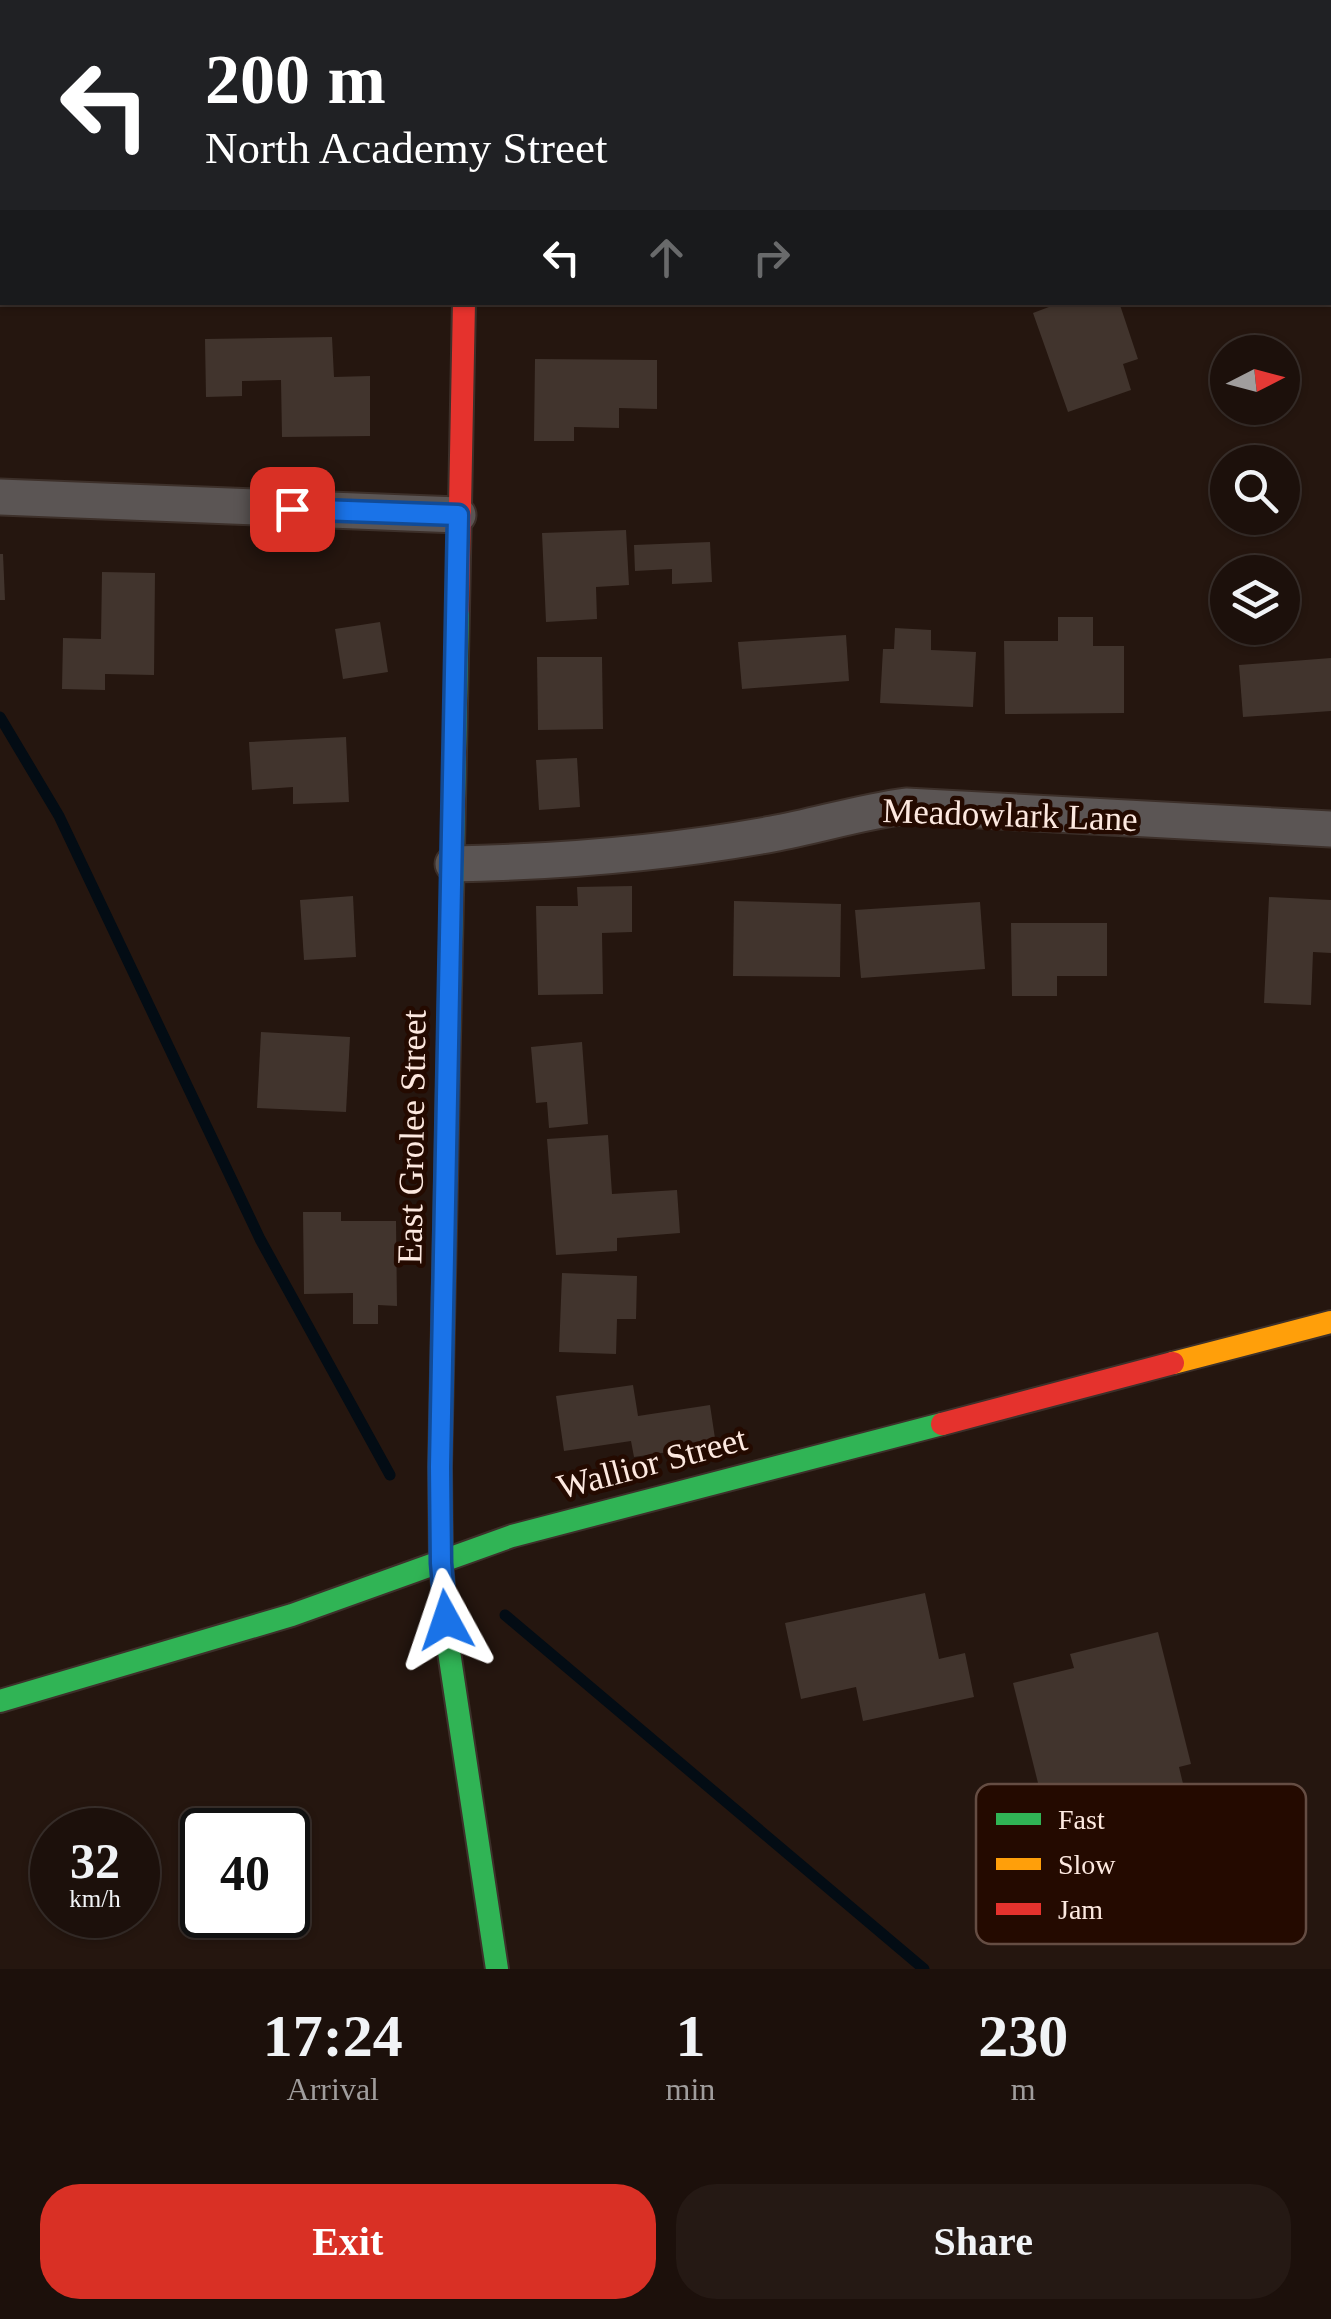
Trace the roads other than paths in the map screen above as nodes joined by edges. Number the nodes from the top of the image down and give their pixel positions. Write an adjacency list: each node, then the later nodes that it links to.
1 (464, 305): 3 (street, East Grolee Street)
2 (0, 498): 3 (street)
3 (458, 515): 5 (street, East Grolee Street)
4 (1331, 829): 5 (street, Meadowlark Lane)
5 (453, 864): 7 (street, East Grolee Street)
6 (1331, 1322): 7 (street, Wallior Street)
7 (441, 1563): 8 (street, Wallior Street); 9 (street, East Grolee Street)
8 (0, 1701)
9 (496, 1969)

